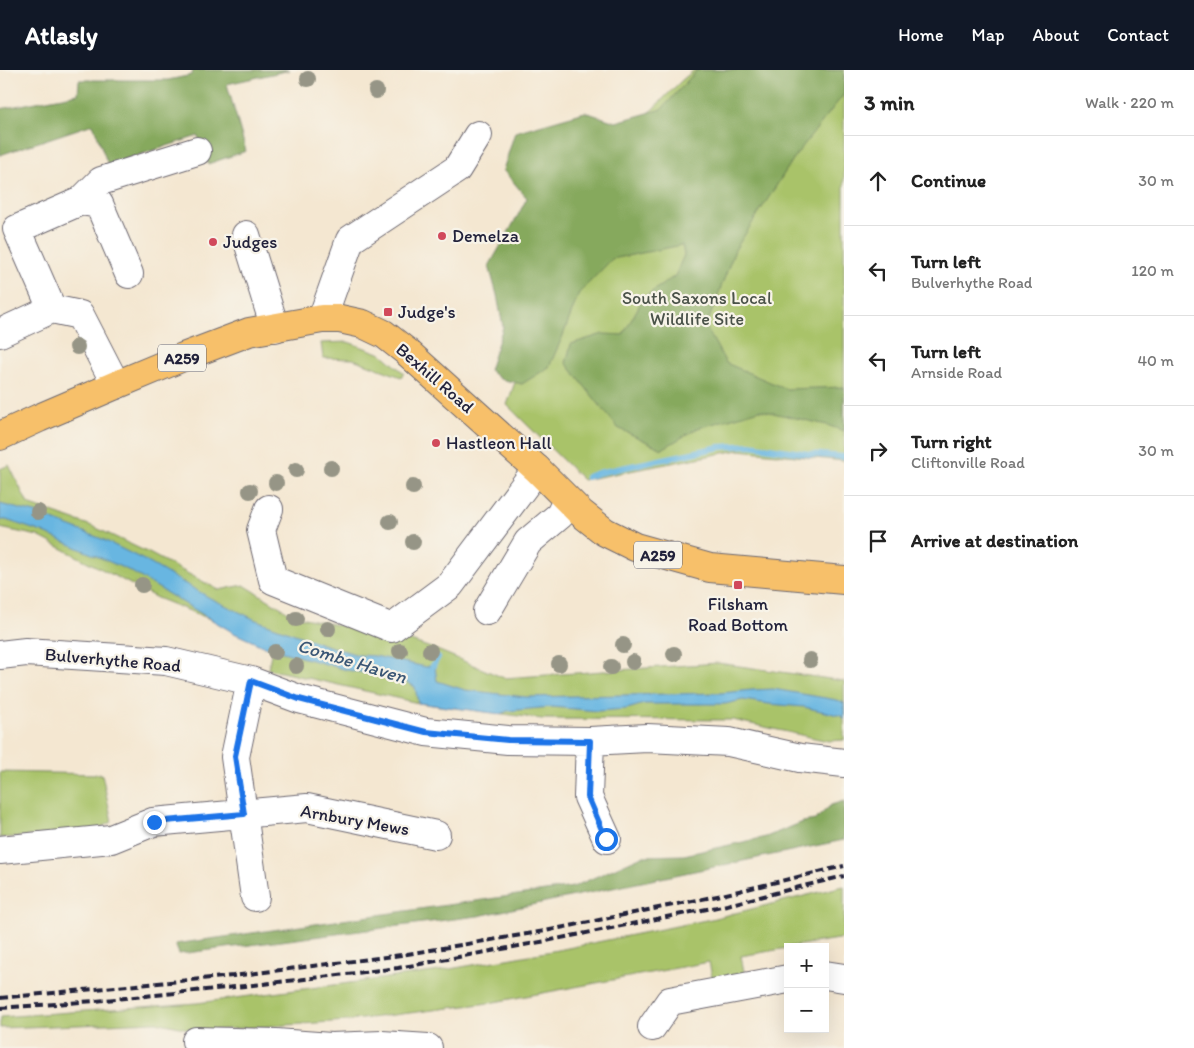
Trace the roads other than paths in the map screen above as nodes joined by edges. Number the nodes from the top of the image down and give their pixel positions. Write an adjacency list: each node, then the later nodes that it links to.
1 (478, 135): 7 (street)
2 (197, 151): 3 (street)
3 (81, 201): 5 (street); 6 (street)
4 (246, 235): 8 (street)
5 (130, 274)
6 (52, 309): 9 (street); 10 (street)
7 (322, 319): 8 (highway, Bexhill Road / A259); 12 (highway, Bexhill Road / A259)
8 (275, 328): 10 (highway, Bexhill Road / A259)
9 (0, 333)
10 (116, 385): 11 (highway, Bexhill Road / A259)
11 (0, 436)
12 (537, 469): 13 (highway, Bexhill Road / A259); 14 (street)
13 (567, 500): 15 (highway, Bexhill Road / A259); 16 (street)
14 (269, 509)
15 (844, 580)
16 (487, 611)
17 (0, 655): 18 (street, Bulverhythe Road)
18 (251, 681): 19 (street, Bulverhythe Road); 21 (street)
19 (590, 741): 20 (street, Bulverhythe Road); 23 (street)
20 (844, 763)
21 (244, 814): 22 (street, Arnbury Mews); 24 (street, Arnbury Mews); 25 (street)
22 (436, 835)
23 (606, 839)
24 (0, 850)
25 (254, 897)
26 (829, 976): 27 (street)
27 (844, 978)
28 (784, 980): 29 (street)
29 (652, 1027)
30 (196, 1042): 31 (street)
31 (428, 1048)

